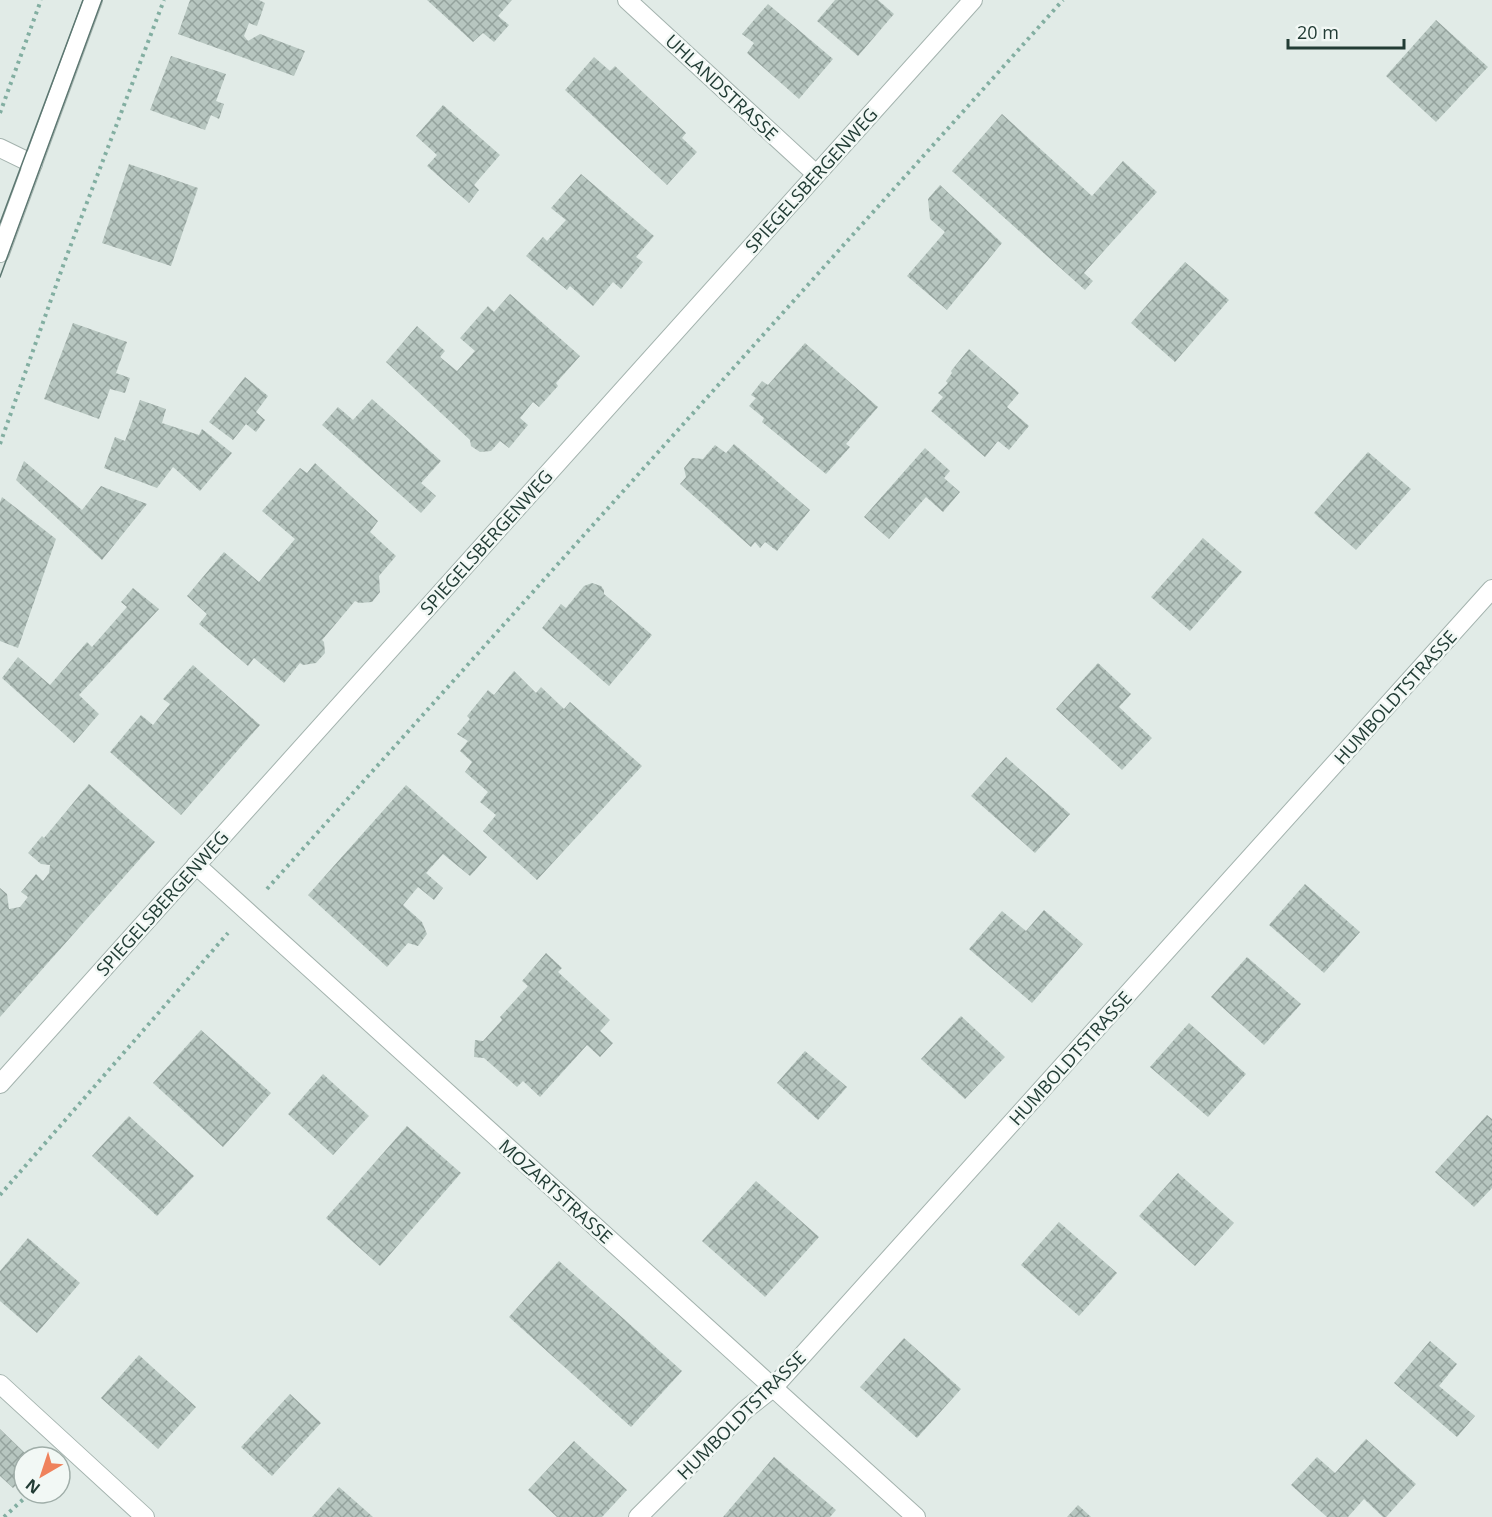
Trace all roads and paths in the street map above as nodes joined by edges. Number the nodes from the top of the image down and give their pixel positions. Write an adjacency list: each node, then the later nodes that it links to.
1 (41, 0): 7 (path)
2 (93, 0): 9 (street)
3 (164, 0): 12 (path)
4 (627, 0): 10 (street, UHLANDSTRASSE)
5 (974, 0): 10 (street, SPIEGELSBERGENWEG)
6 (1063, 0): 15 (path)
7 (0, 114)
8 (0, 148): 9 (street)
9 (33, 164): 11 (street)
10 (816, 174): 14 (street, SPIEGELSBERGENWEG)
11 (0, 253)
12 (0, 444)
13 (1492, 589): 19 (street, HUMBOLDTSTRASSE)
14 (196, 865): 15 (street, MOZARTSTRASSE); 16 (street, SPIEGELSBERGENWEG)
15 (247, 911): 17 (path); 19 (street, MOZARTSTRASSE)
16 (0, 1084)
17 (0, 1195)
18 (0, 1384): 22 (street)
19 (773, 1388): 23 (street, HUMBOLDTSTRASSE); 24 (street, MOZARTSTRASSE)
20 (17, 1505): 21 (path)
21 (4, 1517)
22 (146, 1517)
23 (638, 1517)
24 (916, 1517)

